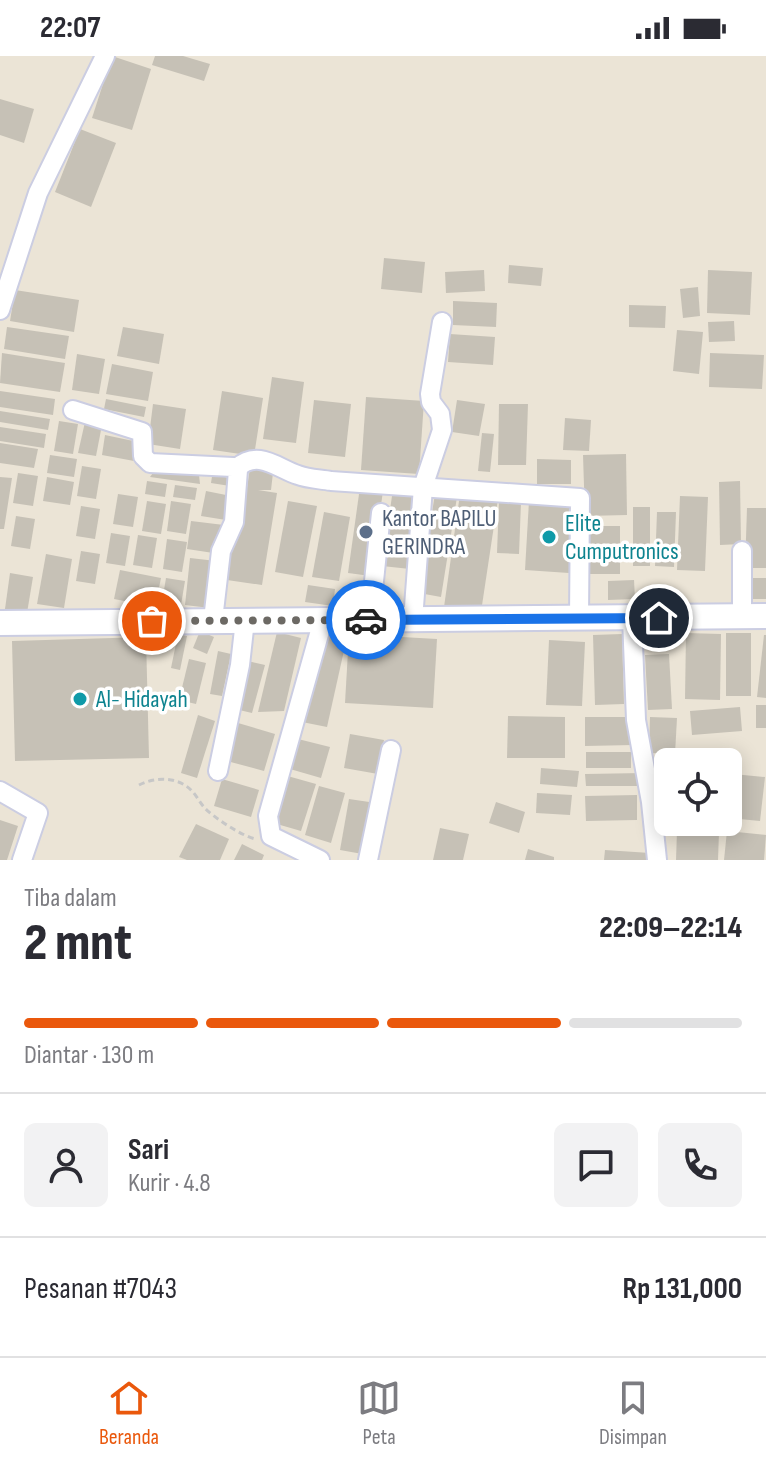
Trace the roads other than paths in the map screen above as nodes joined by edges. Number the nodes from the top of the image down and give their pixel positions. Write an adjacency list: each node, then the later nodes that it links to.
1 (105, 56): 2 (street)
2 (0, 310)
3 (442, 322): 6 (street)
4 (73, 410): 5 (street)
5 (237, 468): 6 (street); 12 (street)
6 (423, 487): 11 (street); 16 (street)
7 (381, 513): 15 (street)
8 (742, 551): 9 (street)
9 (754, 616): 10 (main road)
10 (632, 618): 11 (main road); 24 (street)
11 (579, 619): 16 (main road)
12 (213, 620): 13 (main road); 17 (main road)
13 (245, 620): 14 (main road); 19 (street)
14 (323, 620): 15 (main road); 22 (street)
15 (370, 620): 16 (main road)
16 (413, 620)
17 (0, 623)
18 (391, 750): 23 (street)
19 (218, 771)
20 (0, 791): 21 (street)
21 (22, 860)
22 (320, 860)
23 (368, 860)
24 (657, 860)

